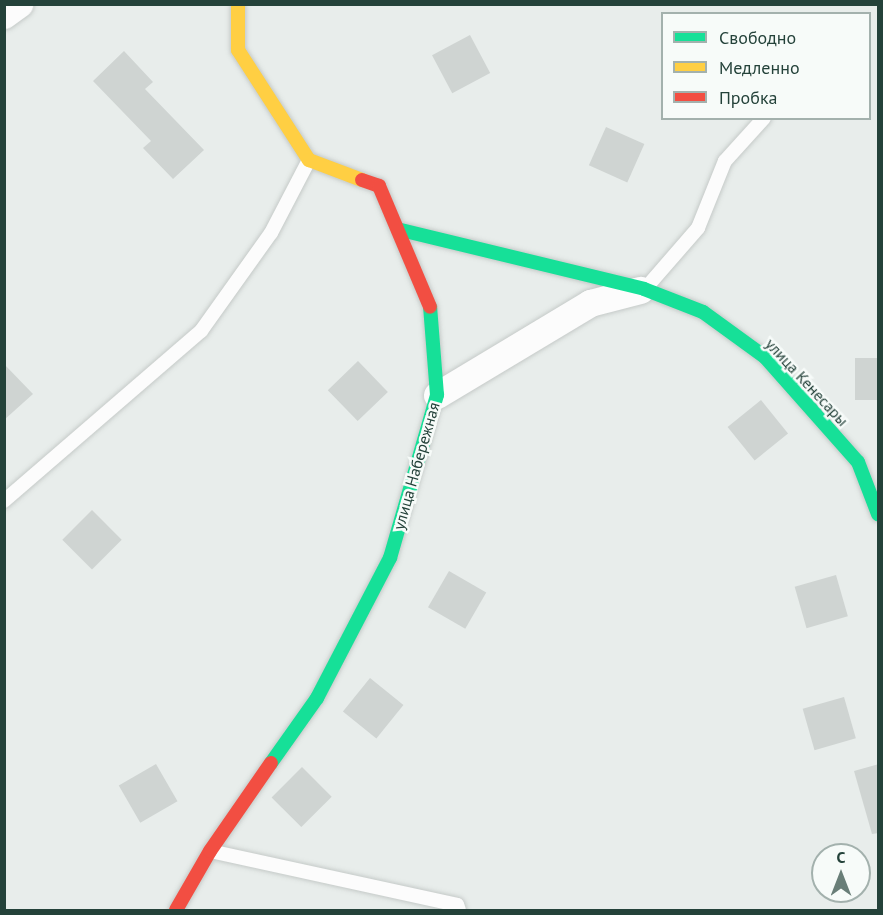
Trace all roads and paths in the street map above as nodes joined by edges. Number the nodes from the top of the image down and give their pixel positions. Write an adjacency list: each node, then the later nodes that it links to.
1 (19, 4): 3 (street)
2 (238, 4): 5 (street)
3 (4, 15)
4 (762, 120): 7 (lane)
5 (309, 160): 6 (street, улица Набережная); 9 (lane)
6 (401, 230): 7 (street, улица Кенесары); 8 (street, улица Набережная)
7 (644, 289): 8 (street); 10 (street, улица Кенесары)
8 (437, 395): 11 (street, улица Набережная)
9 (4, 501)
10 (879, 514)
11 (210, 851): 12 (street, улица Набережная); 13 (lane)
12 (176, 910)
13 (459, 910)

